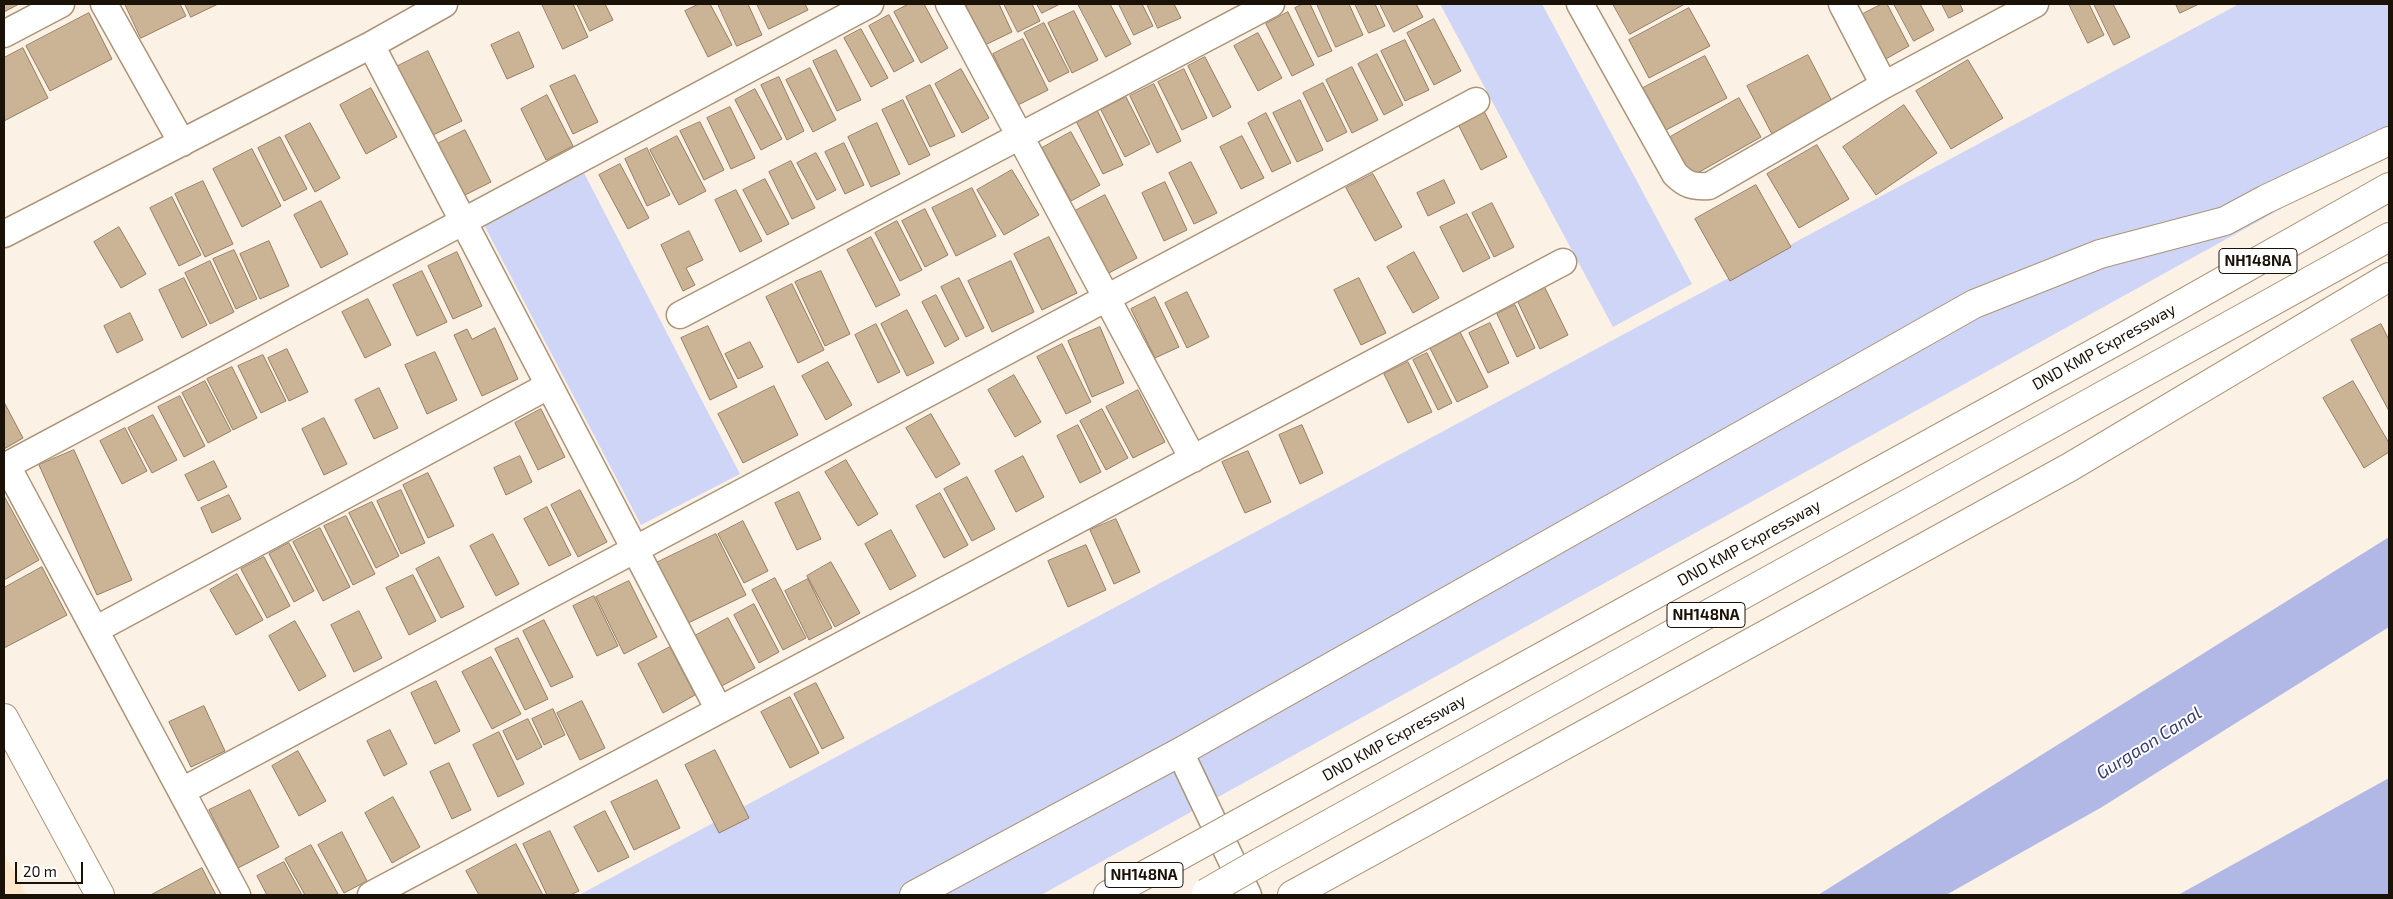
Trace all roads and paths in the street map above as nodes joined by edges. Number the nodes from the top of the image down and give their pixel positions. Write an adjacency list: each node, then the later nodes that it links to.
1 (61, 4): 10 (street)
2 (104, 4): 16 (street)
3 (444, 4): 11 (street)
4 (870, 4): 18 (street)
5 (949, 4): 14 (street)
6 (1271, 4): 14 (street)
7 (1580, 4): 12 (street)
8 (1842, 4): 12 (street)
9 (2035, 4): 12 (street)
10 (4, 34)
11 (371, 44): 16 (street); 18 (street)
12 (1884, 85)
13 (1476, 101): 23 (street)
14 (1020, 136): 23 (street); 24 (street)
15 (2389, 141): 32 (main road)
16 (182, 143): 19 (street)
17 (2389, 188): 41 (main road, DND KMP Expressway / NH148NA, bridge)
18 (462, 222): 25 (street); 27 (street)
19 (4, 234)
20 (2389, 237): 35 (main road, NH148NA, bridge)
21 (1563, 262): 26 (street)
22 (2389, 277): 43 (main road)
23 (1107, 298): 26 (street); 28 (street)
24 (680, 315)
25 (548, 386): 28 (street); 29 (street)
26 (1193, 459): 30 (street)
27 (5, 467): 29 (street)
28 (635, 550): 30 (street); 34 (street)
29 (95, 630): 34 (street)
30 (719, 710): 39 (street)
31 (4, 718): 37 (main road)
32 (1180, 752): 40 (main road); 42 (street)
33 (4, 754): 36 (main road)
34 (182, 791): 38 (street)
35 (1203, 894)
36 (78, 895)
37 (100, 895)
38 (237, 895)
39 (371, 895)
40 (914, 895)
41 (1108, 895)
42 (1248, 895)
43 (1292, 895)

